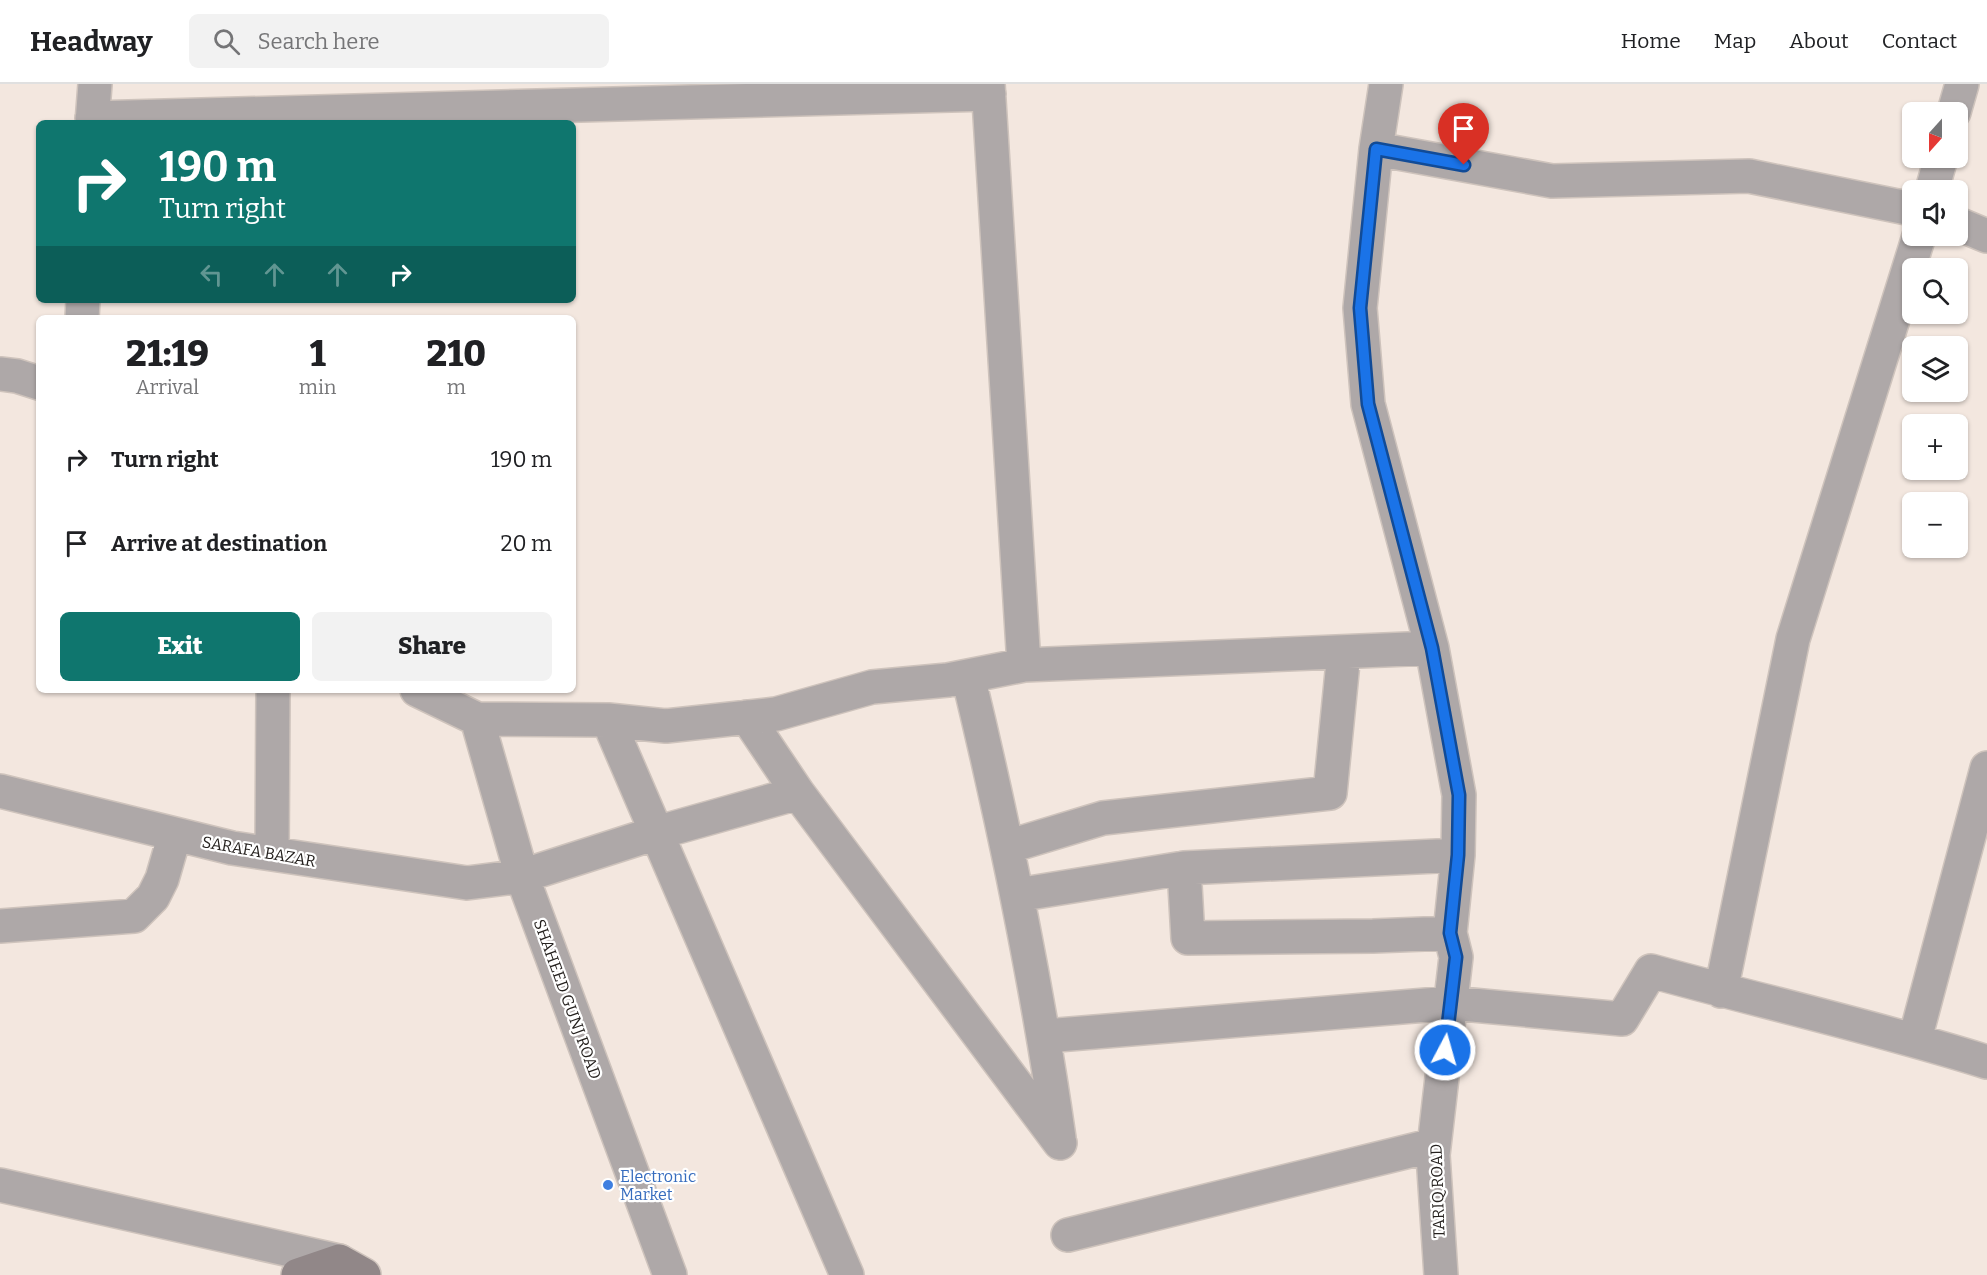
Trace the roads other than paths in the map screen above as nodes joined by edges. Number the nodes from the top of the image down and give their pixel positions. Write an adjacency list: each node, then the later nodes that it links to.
1 (95, 84): 7 (street)
2 (1386, 84): 8 (street, TARIQ ROAD)
3 (1962, 84): 6 (street)
4 (988, 89): 5 (street); 17 (street)
5 (632, 94): 7 (street)
6 (1957, 102)
7 (92, 120)
8 (1376, 149): 9 (street); 15 (street, TARIQ ROAD)
9 (1902, 206)
10 (1968, 228): 11 (street)
11 (1987, 236)
12 (1916, 246): 37 (street)
13 (0, 374): 14 (street)
14 (36, 382)
15 (1432, 648): 16 (street); 31 (street, TARIQ ROAD)
16 (1344, 652): 17 (street); 29 (street)
17 (1024, 665): 18 (street)
18 (968, 676): 21 (street); 29 (street)
19 (273, 693): 30 (street)
20 (423, 693): 22 (street)
21 (747, 717): 23 (street); 26 (street)
22 (477, 719): 23 (street); 33 (street, SHAHEED GUNJ ROAD)
23 (608, 720): 27 (street)
24 (1987, 768): 40 (street)
25 (0, 791): 28 (street, SARAFA BAZAR)
26 (798, 793): 27 (street, SARAFA BAZAR); 39 (street)
27 (656, 832): 33 (street, SARAFA BAZAR); 48 (street)
28 (175, 834): 30 (street, SARAFA BAZAR); 35 (street)
29 (1007, 847): 34 (street)
30 (272, 854): 33 (street, SARAFA BAZAR)
31 (1458, 855): 32 (street); 36 (street, TARIQ ROAD)
32 (1184, 868): 34 (street); 36 (street)
33 (522, 876): 47 (street, SHAHEED GUNJ ROAD)
34 (1017, 895): 39 (street)
35 (0, 926)
36 (1450, 933): 38 (street, TARIQ ROAD)
37 (1721, 990): 38 (street); 40 (street)
38 (1451, 1003): 39 (street); 42 (street, TARIQ ROAD)
39 (1045, 1036)
40 (1915, 1039): 41 (street)
41 (1987, 1062)
42 (1434, 1145): 44 (street); 49 (street, TARIQ ROAD)
43 (0, 1185): 45 (street)
44 (1068, 1235)
45 (351, 1268): 46 (street)
46 (298, 1275)
47 (670, 1275)
48 (847, 1275)
49 (1440, 1275)

